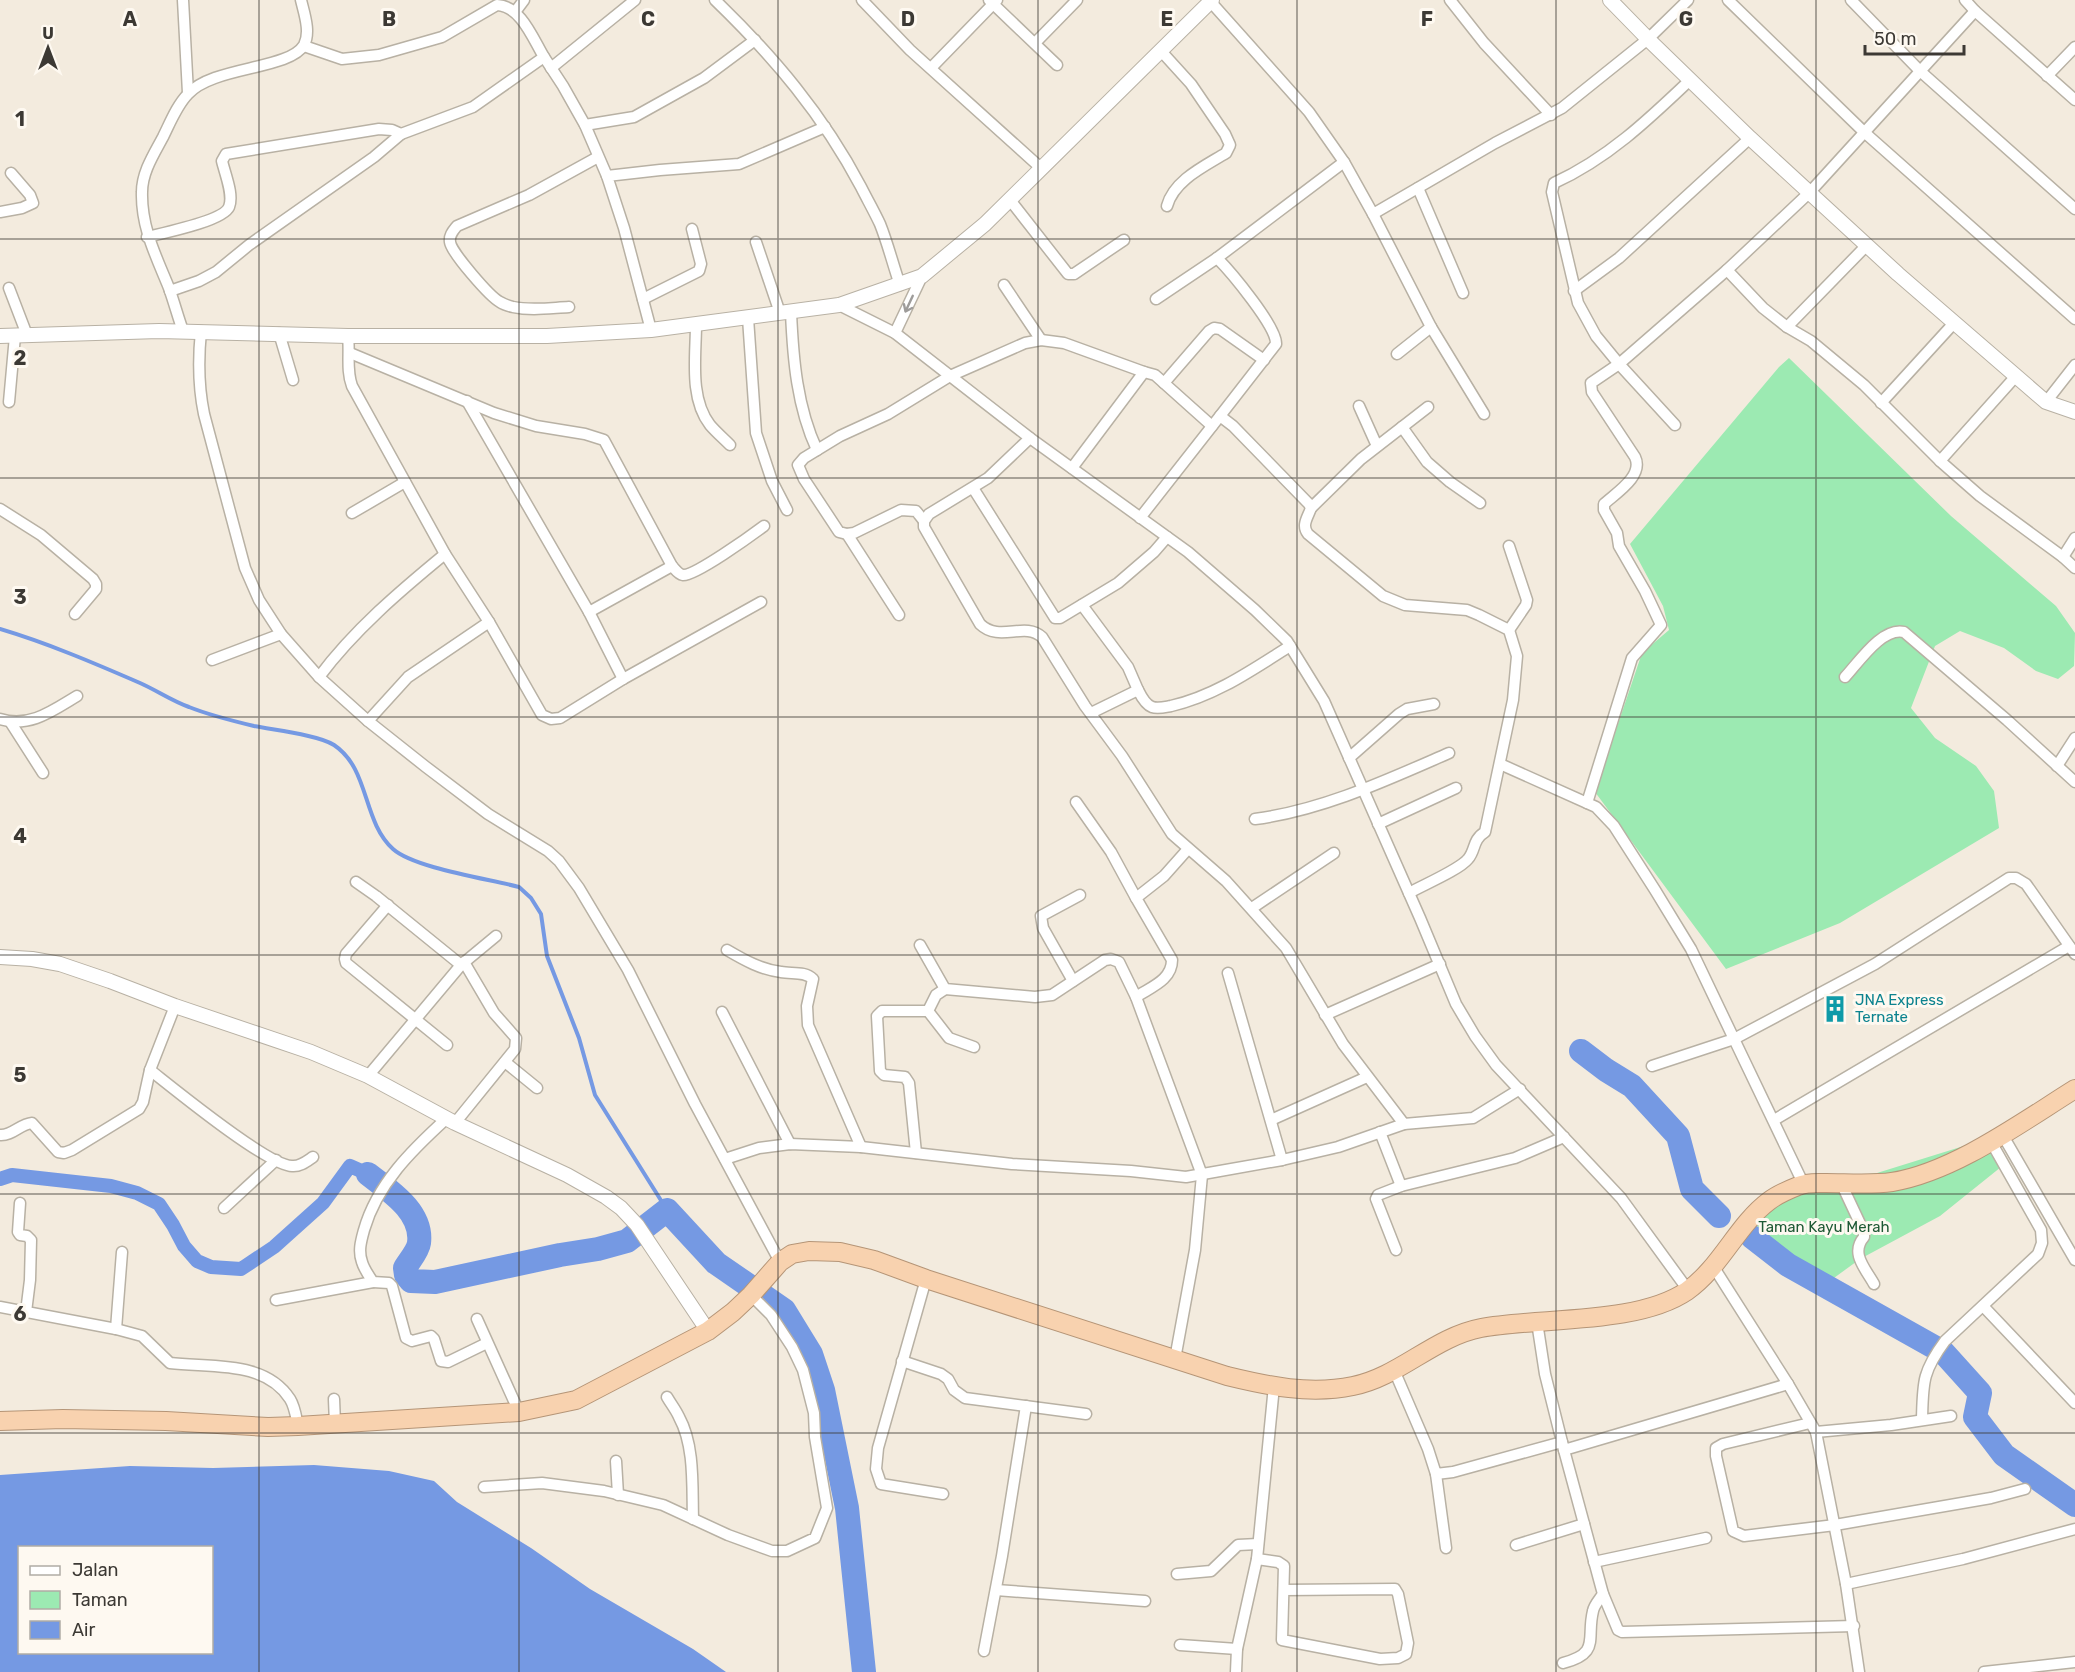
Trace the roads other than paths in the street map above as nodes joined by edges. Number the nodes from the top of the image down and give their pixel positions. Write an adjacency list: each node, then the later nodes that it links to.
1 (183, 0): 31 (street)
2 (301, 0): 21 (street)
3 (524, 0): 17 (street)
4 (635, 0): 26 (street)
5 (715, 0): 19 (street)
6 (862, 0): 27 (street)
7 (1077, 0): 20 (street)
8 (1450, 0): 33 (street)
9 (1610, 0): 18 (street)
10 (1688, 0): 18 (street)
11 (1728, 0): 36 (street)
12 (1851, 0): 28 (street)
13 (1965, 0): 16 (street)
14 (993, 1): 20 (street); 27 (street)
15 (1211, 1): 23 (street); 40 (street)
16 (1975, 11): 28 (street); 29 (street)
17 (515, 12): 21 (street); 24 (street)
18 (1648, 39): 30 (street); 33 (street)
19 (755, 40): 34 (street); 35 (street)
20 (1035, 43): 25 (street)
21 (304, 46): 31 (street)
22 (2075, 47): 29 (street)
23 (1161, 51): 41 (street); 47 (street)
24 (544, 57): 26 (street); 37 (street)
25 (1057, 65)
26 (551, 68): 34 (street)
27 (931, 68): 41 (street)
28 (1920, 70): 36 (street); 48 (street)
29 (2047, 76): 32 (street)
30 (1690, 80): 38 (street); 63 (street)
31 (188, 93): 52 (street)
32 (2075, 100)
33 (1551, 115): 44 (street)
34 (585, 125): 39 (street)
35 (825, 127): 43 (street); 59 (street)
36 (1864, 132): 45 (street); 71 (street)
37 (401, 134): 52 (street); 62 (street)
38 (1750, 138): 45 (street); 63 (street)
39 (598, 157): 43 (street); 68 (street)
40 (1344, 162): 50 (street); 56 (street)
41 (1042, 169): 46 (street)
42 (11, 173): 49 (street)
43 (607, 176): 65 (street)
44 (1418, 188): 50 (street); 64 (street)
45 (1810, 192): 55 (street); 57 (street)
46 (1010, 200): 53 (street); 58 (street)
47 (1167, 206)
48 (2075, 209)
49 (1, 210)
50 (1373, 214): 74 (street)
51 (692, 229): 65 (street)
52 (147, 237): 62 (street)
53 (1124, 240)
54 (756, 242): 69 (street)
55 (1867, 245): 72 (street); 75 (street)
56 (1217, 258): 66 (street); 87 (street)
57 (1727, 270): 75 (street); 88 (street)
58 (922, 276): 59 (street); 80 (street, one-way to 80)
59 (900, 285): 67 (street)
60 (1004, 285): 84 (street)
61 (9, 288): 82 (street)
62 (170, 291): 77 (street)
63 (1574, 291): 88 (street)
64 (1463, 292)
65 (643, 299): 76 (street)
66 (1156, 299)
67 (839, 305): 69 (street); 80 (street)
68 (568, 307)
69 (785, 313): 70 (street); 110 (street)
70 (748, 318): 73 (street); 118 (street)
71 (2075, 319)
72 (1954, 323): 92 (street); 98 (street)
73 (696, 324): 76 (street); 108 (street)
74 (1431, 327): 86 (street); 102 (street)
75 (1787, 327): 98 (street)
76 (651, 330): 83 (street)
77 (183, 331): 78 (street); 82 (street)
78 (201, 331): 79 (street); 138 (street)
79 (279, 333): 83 (street); 93 (street)
80 (895, 333): 91 (street)
81 (0, 336): 82 (street)
82 (21, 336): 96 (street)
83 (348, 336): 85 (street)
84 (1041, 340): 90 (street); 91 (street)
85 (350, 353): 95 (street); 113 (street)
86 (1397, 354)
87 (1264, 360): 94 (street); 103 (street)
88 (1618, 364): 104 (street); 160 (street)
89 (2075, 365): 97 (street)
90 (1144, 372): 94 (street); 112 (street)
91 (950, 376): 107 (street); 110 (street)
92 (2016, 376): 97 (street); 111 (street)
93 (293, 380)
94 (1164, 383): 105 (street)
95 (467, 401): 129 (street); 133 (street)
96 (9, 402)
97 (2046, 402): 101 (street)
98 (1881, 403): 111 (street)
99 (1359, 406): 109 (street)
100 (1428, 407): 106 (street)
101 (2075, 412)
102 (1484, 414)
103 (1220, 416): 105 (street); 117 (street)
104 (1675, 425)
105 (1212, 426): 120 (street)
106 (1402, 427): 109 (street); 115 (street)
107 (1030, 438): 112 (street); 114 (street)
108 (730, 444)
109 (1377, 446): 117 (street)
110 (817, 450): 123 (street)
111 (1940, 461): 128 (street)
112 (1072, 468): 120 (street)
113 (405, 482): 119 (street); 127 (street)
114 (973, 488): 121 (street); 132 (street)
115 (1480, 502)
116 (0, 508): 134 (street)
117 (1311, 508): 137 (street)
118 (787, 510)
119 (352, 513)
120 (1140, 518): 124 (street)
121 (924, 522): 123 (street); 147 (street)
122 (764, 526): 129 (street)
123 (847, 534): 135 (street)
124 (1167, 537): 132 (street); 139 (street)
125 (2075, 538): 128 (street)
126 (1509, 546): 137 (street)
127 (445, 554): 136 (street); 141 (street)
128 (2063, 557): 130 (street)
129 (672, 566): 133 (street)
130 (2075, 568)
131 (761, 602): 143 (street)
132 (1082, 605): 144 (street)
133 (589, 612): 143 (street)
134 (75, 614)
135 (898, 615)
136 (489, 622): 143 (street); 149 (street)
137 (1509, 630): 154 (street)
138 (280, 634): 140 (street); 141 (street)
139 (1290, 646): 144 (street); 153 (street)
140 (213, 660)
141 (319, 677): 149 (street)
142 (1845, 677): 155 (street)
143 (623, 678)
144 (1138, 690): 147 (street)
145 (77, 696): 150 (street)
146 (1434, 704): 153 (street)
147 (1091, 713): 164 (street)
148 (0, 719): 150 (street)
149 (368, 721): 211 (street)
150 (11, 723): 156 (street)
151 (2075, 738): 155 (street)
152 (1449, 753): 159 (street)
153 (1349, 758): 159 (street)
154 (1500, 764): 160 (street); 167 (street)
155 (2057, 766): 157 (street)
156 (43, 773)
157 (2075, 782)
158 (1456, 788): 163 (street)
159 (1364, 790): 162 (street); 163 (street)
160 (1583, 801): 188 (street)
161 (1076, 802): 169 (street)
162 (1255, 819)
163 (1378, 824): 167 (street)
164 (1188, 849): 169 (street); 171 (street)
165 (1334, 853): 171 (street)
166 (356, 882): 170 (street)
167 (1409, 893): 178 (street)
168 (1080, 895): 180 (street)
169 (1137, 898): 182 (street)
170 (388, 905): 177 (street); 187 (street)
171 (1252, 908): 186 (street)
172 (496, 936): 177 (street)
173 (920, 945): 181 (street)
174 (727, 950): 208 (street)
175 (2072, 950): 188 (street); 200 (street)
176 (0, 957): 183 (street)
177 (462, 963): 187 (street); 191 (street)
178 (1440, 964): 186 (street); 197 (street)
179 (1228, 973): 199 (street)
180 (1073, 981): 181 (street); 182 (street)
181 (945, 989): 184 (street)
182 (1136, 997): 214 (street)
183 (175, 1006): 193 (street); 194 (street)
184 (928, 1011): 190 (street); 209 (street)
185 (722, 1012): 207 (street)
186 (1325, 1015): 195 (street)
187 (415, 1020): 189 (street); 194 (street)
188 (1734, 1039): 192 (street); 200 (street)
189 (447, 1045)
190 (974, 1047)
191 (505, 1062): 196 (street); 201 (street)
192 (1652, 1066)
193 (150, 1070): 204 (street); 212 (street)
194 (368, 1077): 201 (street)
195 (1367, 1077): 199 (street); 202 (street)
196 (537, 1089)
197 (1520, 1089): 202 (street); 205 (street)
198 (2075, 1089): 206 (highway)
199 (1271, 1120): 213 (street)
200 (1774, 1120): 215 (street)
201 (451, 1121): 226 (street); 237 (street)
202 (1404, 1124): 203 (street)
203 (1380, 1132): 213 (street); 217 (street)
204 (0, 1135)
205 (1564, 1137): 217 (street); 229 (street)
206 (1996, 1137): 216 (highway); 222 (street); 231 (street)
207 (790, 1144): 208 (street); 211 (street)
208 (861, 1147): 209 (street)
209 (916, 1153): 214 (street)
210 (313, 1157): 212 (street)
211 (725, 1159): 223 (street)
212 (276, 1160): 219 (street)
213 (1282, 1160): 214 (street)
214 (1202, 1175): 239 (street)
215 (1803, 1183): 216 (highway); 224 (highway)
216 (1841, 1183): 227 (street)
217 (1401, 1186): 220 (street)
218 (20, 1203): 233 (street)
219 (224, 1208)
220 (1396, 1250)
221 (122, 1252): 236 (street)
222 (2075, 1260)
223 (780, 1262): 225 (highway); 228 (highway)
224 (1713, 1266): 229 (highway); 242 (street)
225 (926, 1279): 239 (highway); 240 (street)
226 (373, 1282): 230 (street); 238 (street)
227 (1874, 1284)
228 (758, 1289): 237 (highway); 263 (street)
229 (1688, 1290): 235 (highway)
230 (276, 1300)
231 (1983, 1306): 246 (street); 251 (street)
232 (0, 1307): 233 (street)
233 (26, 1312): 236 (street)
234 (477, 1319): 238 (street)
235 (1537, 1323): 241 (highway); 256 (street)
236 (116, 1329): 254 (street)
237 (708, 1331): 248 (highway)
238 (487, 1343): 248 (street)
239 (1175, 1359): 243 (highway)
240 (902, 1361): 247 (street); 261 (street)
241 (1394, 1370): 243 (highway); 258 (street)
242 (1788, 1384): 255 (street); 256 (street)
243 (1274, 1386): 268 (street)
244 (667, 1397): 263 (street)
245 (334, 1399): 253 (street)
246 (2075, 1403)
247 (1026, 1406): 249 (street); 275 (street)
248 (519, 1412): 253 (highway)
249 (1086, 1414)
250 (1951, 1416): 251 (street)
251 (1922, 1419): 255 (street)
252 (0, 1421): 254 (highway)
253 (335, 1424): 254 (highway)
254 (298, 1426)
255 (1813, 1428): 265 (street); 265 (street)
256 (1563, 1446): 258 (street); 264 (street)
257 (616, 1461): 262 (street)
258 (1436, 1474): 270 (street)
259 (484, 1487): 262 (street)
260 (2025, 1489): 265 (street)
261 (943, 1494)
262 (618, 1495): 263 (street)
263 (693, 1519)
264 (1584, 1524): 269 (street); 272 (street)
265 (1835, 1525): 274 (street)
266 (2075, 1529): 274 (street)
267 (1706, 1538): 272 (street)
268 (1258, 1545): 271 (street); 273 (street)
269 (1516, 1545)
270 (1446, 1548)
271 (1257, 1559): 276 (street); 281 (street)
272 (1594, 1562): 277 (street)
273 (1177, 1574)
274 (1846, 1584): 279 (street)
275 (996, 1590): 278 (street); 282 (street)
276 (1284, 1590): 276 (street)
277 (1603, 1594): 279 (street); 284 (street)
278 (1145, 1601)
279 (1854, 1626): 286 (street)
280 (1180, 1645): 281 (street)
281 (1237, 1649): 285 (street)
282 (984, 1651)
283 (2075, 1662): 287 (street)
284 (1563, 1663)
285 (1236, 1672)
286 (1859, 1672)
287 (1984, 1672)

